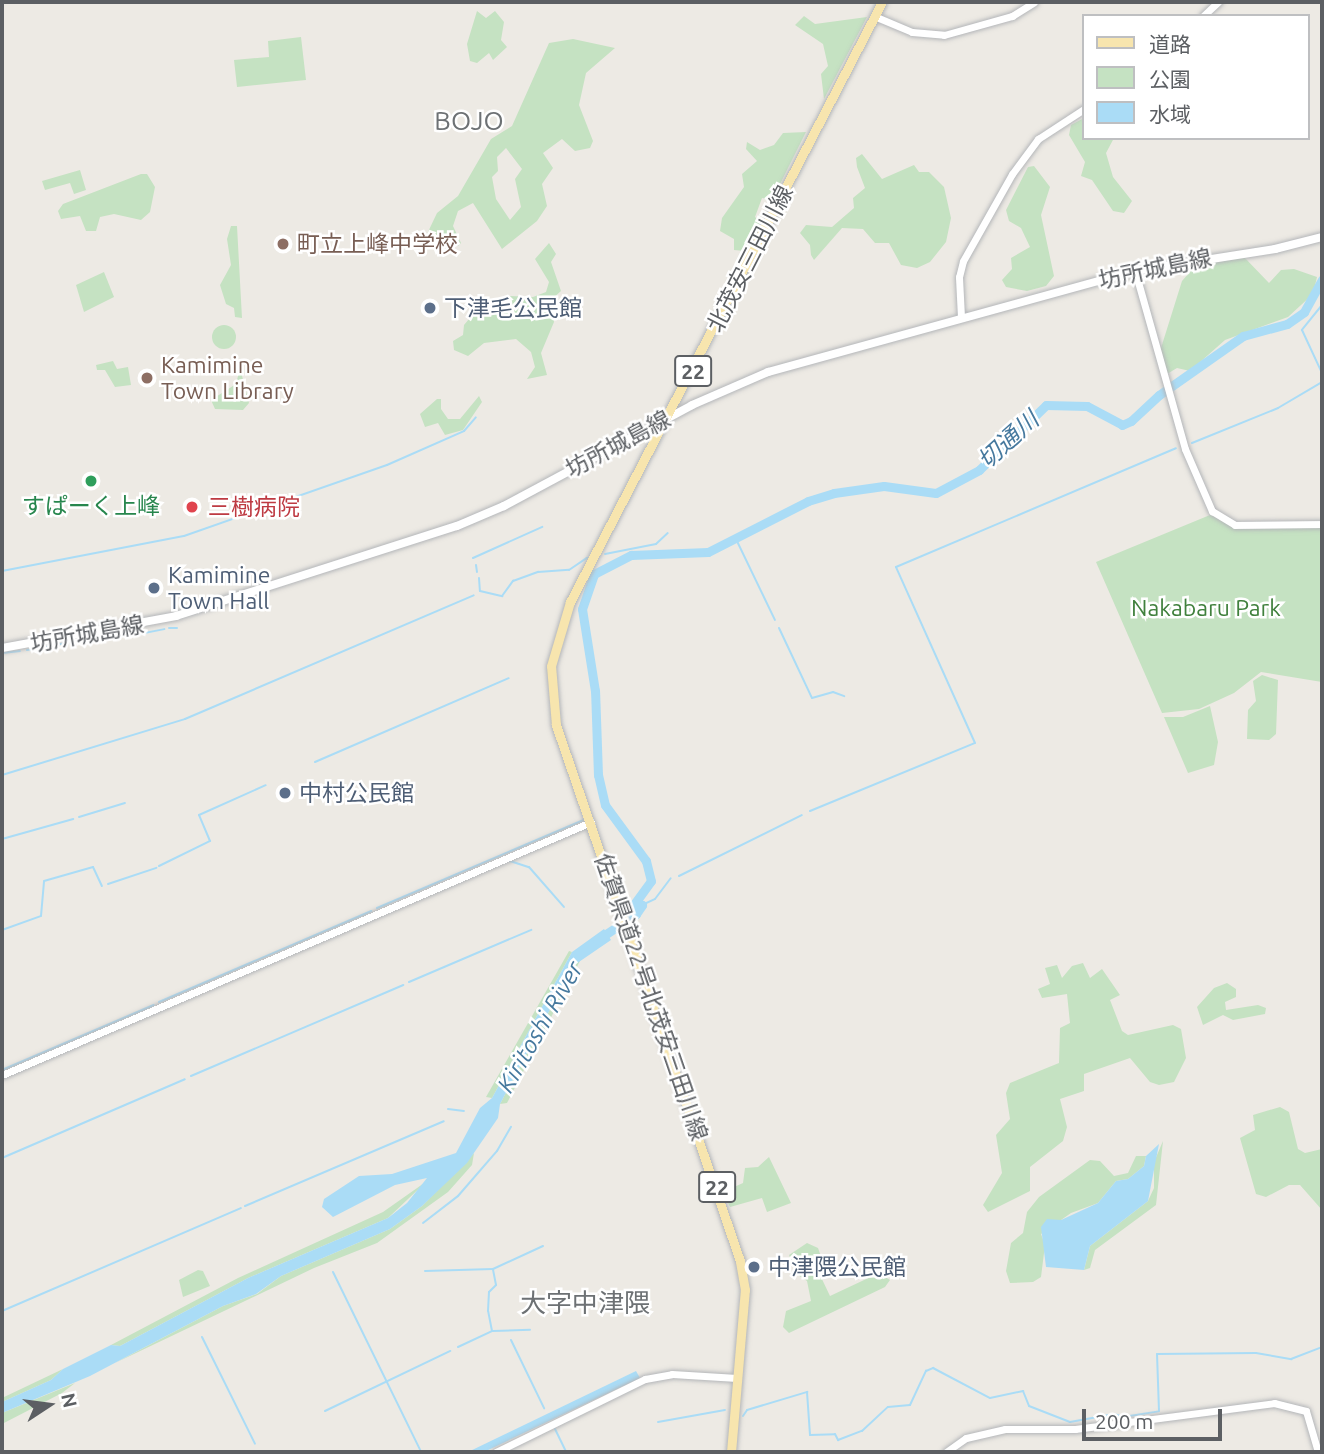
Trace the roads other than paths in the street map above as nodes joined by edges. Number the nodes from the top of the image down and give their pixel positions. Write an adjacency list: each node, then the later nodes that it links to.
1 (882, 2): 3 (main road, 北茂安三田川線 / 22)
2 (1034, 2): 3 (street)
3 (874, 16): 8 (main road, 北茂安三田川線 / 22)
4 (1082, 110): 7 (street)
5 (1322, 237): 6 (main road, 坊所城島線)
6 (1135, 271): 7 (main road, 坊所城島線); 9 (street)
7 (961, 317): 8 (main road, 坊所城島線)
8 (670, 416): 10 (main road, 坊所城島線); 11 (main road, 北茂安三田川線 / 22)
9 (1322, 524)
10 (2, 648)
11 (565, 751): 12 (main road, 佐賀県道22号北茂安三田川線 / 22)
12 (591, 822): 13 (street); 14 (main road, 佐賀県道22号北茂安三田川線 / 22)
13 (2, 1075)
14 (737, 1378): 15 (street); 16 (main road, 佐賀県道22号北茂安三田川線 / 22)
15 (496, 1452)
16 (731, 1452)
17 (946, 1452): 18 (street)
18 (1318, 1452)

